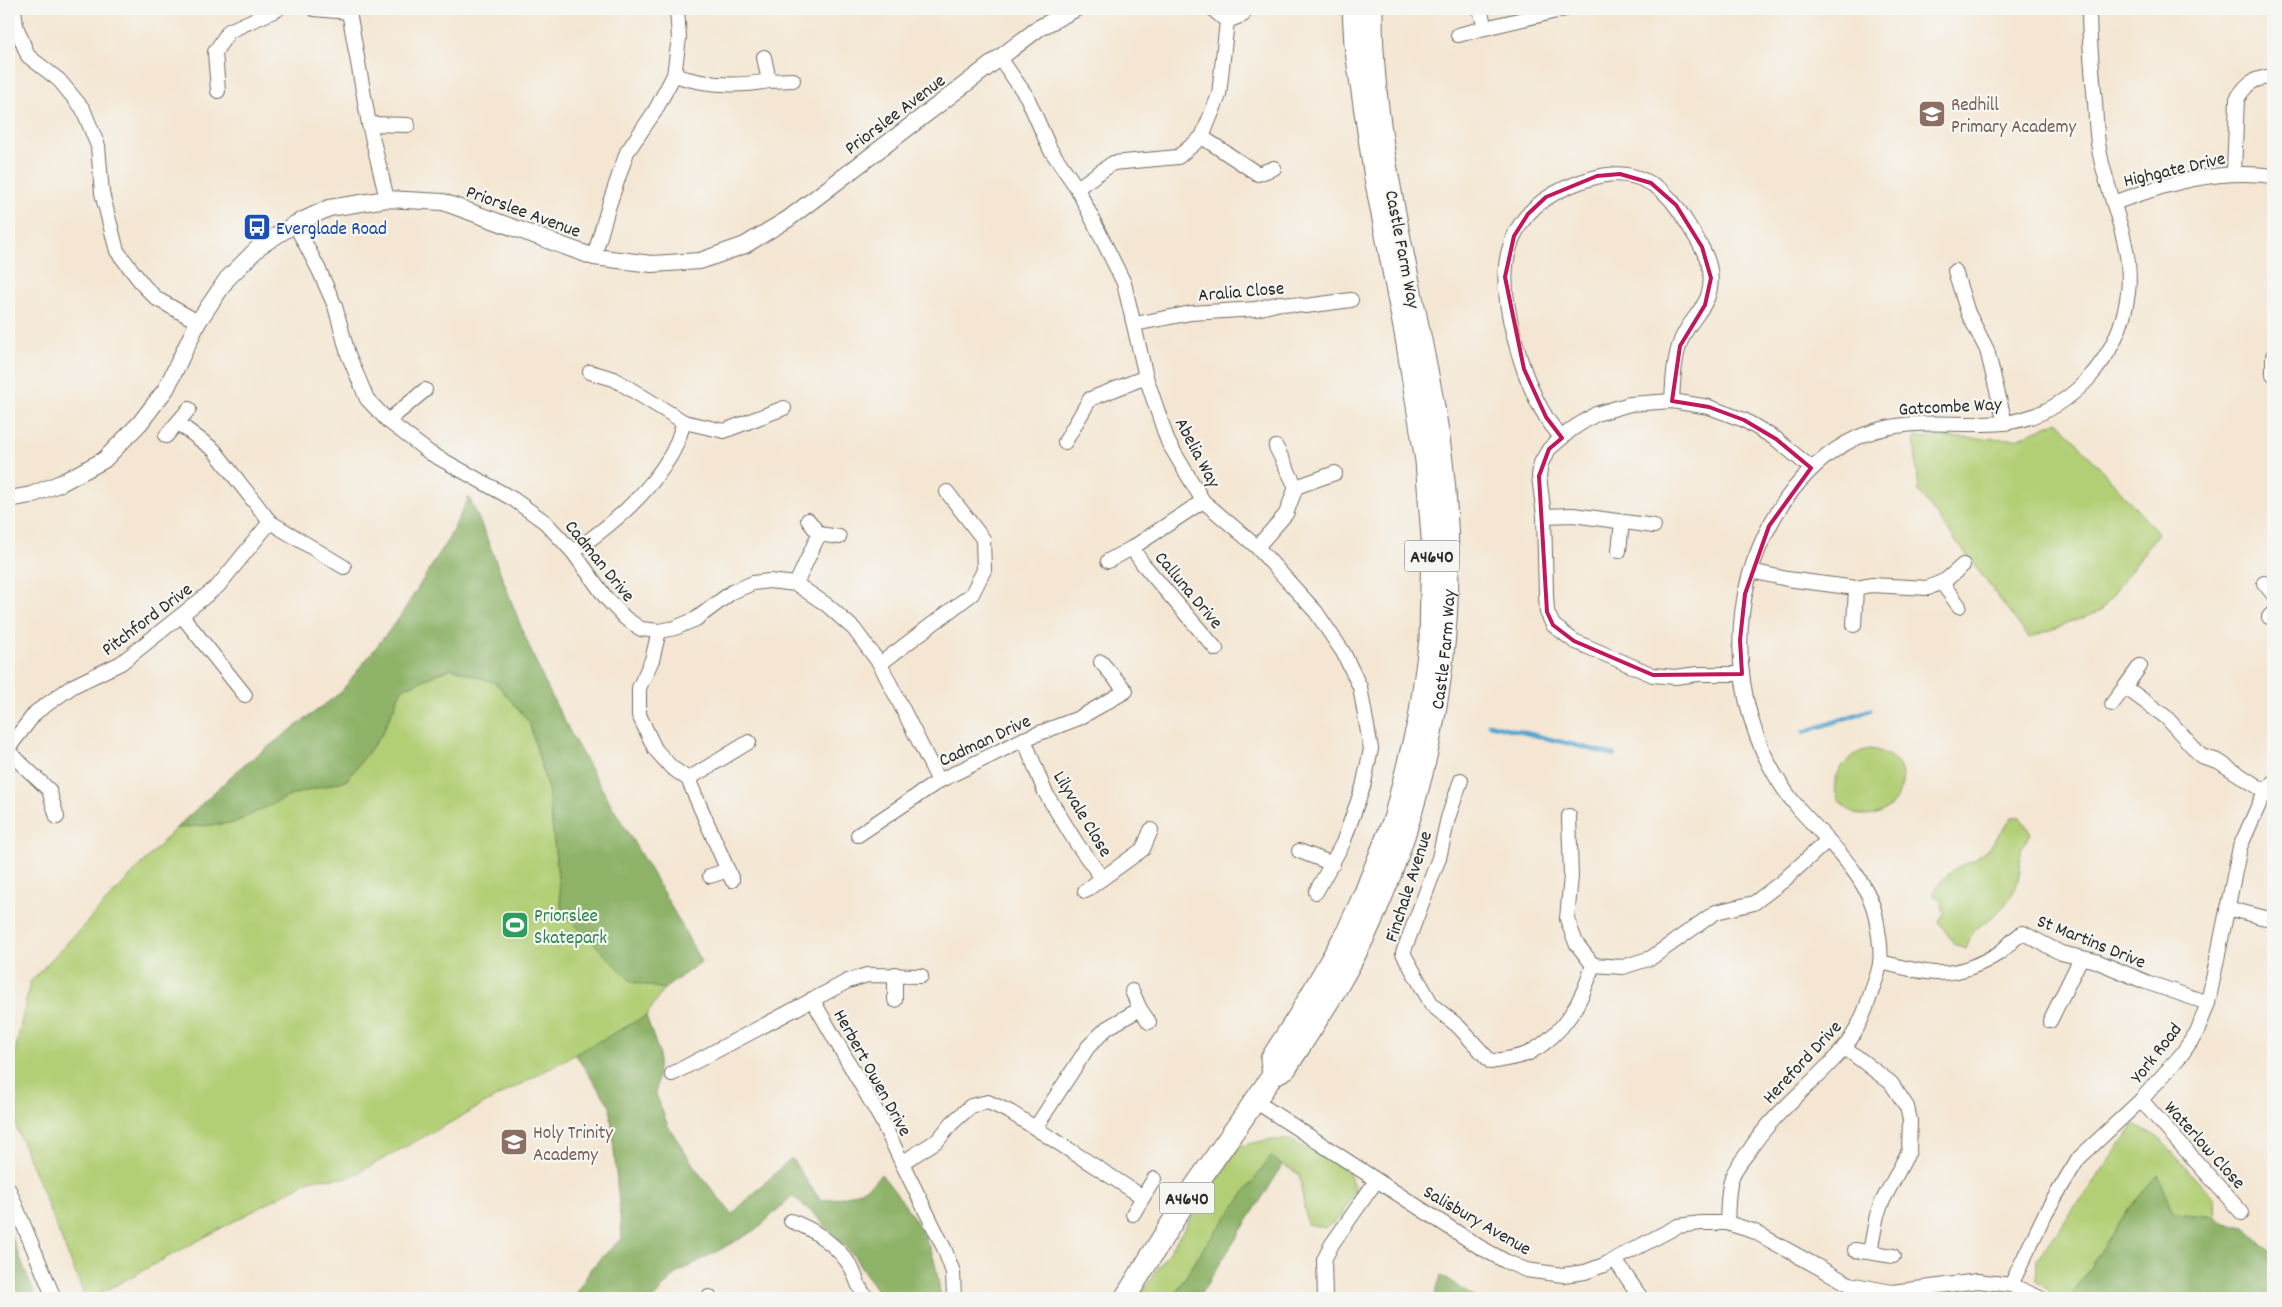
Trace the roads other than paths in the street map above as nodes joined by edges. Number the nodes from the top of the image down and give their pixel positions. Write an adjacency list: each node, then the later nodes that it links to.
1 (14, 9): 35 (street)
2 (278, 9): 21 (street)
3 (314, 9): 11 (street)
4 (678, 9): 17 (street)
5 (1075, 9): 16 (street, Priorslee Avenue)
6 (1353, 9): 126 (main road, Castle Farm Way / A4640)
7 (1372, 9): 126 (main road, Castle Farm Way / A4640)
8 (1480, 9): 13 (street)
9 (1565, 9): 13 (street)
10 (2089, 9): 30 (street, Gatcombe Way)
11 (350, 10): 22 (street)
12 (1243, 14): 24 (street)
13 (1485, 28): 14 (street)
14 (1458, 35)
15 (764, 57): 20 (street)
16 (1000, 58): 28 (street, Abelia Way); 32 (street, Priorslee Avenue)
17 (674, 75): 20 (street); 32 (street)
18 (2273, 76): 26 (street)
19 (793, 80): 20 (street)
20 (769, 82)
21 (218, 91)
22 (369, 124): 23 (street); 29 (street)
23 (408, 125)
24 (1202, 137): 25 (street); 28 (street)
25 (1274, 168)
26 (2234, 172): 27 (street, Highgate Drive); 30 (street, Highgate Drive)
27 (2273, 176)
28 (1077, 188): 36 (street, Abelia Way)
29 (387, 199): 31 (street, Priorslee Avenue); 32 (street, Priorslee Avenue)
30 (2114, 203): 47 (street, Gatcombe Way)
31 (295, 224): 35 (street, Priorslee Avenue); 45 (street, Cadman Drive)
32 (594, 257)
33 (1955, 271): 47 (street)
34 (1351, 300): 36 (street, Aralia Close)
35 (198, 322): 57 (street, Priorslee Avenue)
36 (1135, 324): 40 (street, Abelia Way)
37 (2273, 356): 39 (street)
38 (590, 372): 46 (street)
39 (2273, 374)
40 (1146, 377): 51 (street); 58 (street, Abelia Way)
41 (425, 390): 45 (street)
42 (1672, 402): 50 (street); 50 (street); 53 (street)
43 (784, 408): 46 (street)
44 (189, 409): 48 (street)
45 (388, 421): 69 (street, Cadman Drive)
46 (684, 422): 69 (street)
47 (2005, 422): 53 (street, Gatcombe Way)
48 (178, 423): 49 (street); 61 (street)
49 (166, 436)
50 (1562, 438): 59 (street)
51 (1065, 442)
52 (1276, 447): 55 (street)
53 (1811, 468): 73 (street, Gatcombe Way)
54 (1335, 473): 55 (street)
55 (1296, 487): 66 (street)
56 (947, 492): 85 (street)
57 (9, 500)
58 (1203, 502): 66 (street, Abelia Way); 67 (street, Calluna Drive)
59 (1544, 516): 62 (street); 87 (street)
60 (808, 520): 64 (street)
61 (270, 522): 72 (street); 80 (street, Pitchford Drive)
62 (1622, 522): 63 (street); 68 (street)
63 (1654, 526)
64 (819, 534): 65 (street); 76 (street)
65 (839, 537)
66 (1257, 547): 105 (street, Abelia Way)
67 (1132, 548): 70 (street, Calluna Drive); 83 (street, Calluna Drive)
68 (1619, 551)
69 (573, 552): 82 (street, Cadman Drive)
70 (1108, 561)
71 (1964, 565): 74 (street)
72 (344, 567)
73 (1751, 570): 77 (street); 87 (street, Gatcombe Way)
74 (1942, 583): 77 (street); 79 (street)
75 (2264, 583): 78 (street)
76 (796, 584): 82 (street, Cadman Drive); 85 (street, Cadman Drive)
77 (1856, 588): 81 (street)
78 (2273, 594)
79 (1959, 606)
80 (182, 616): 89 (street); 93 (street, Pitchford Drive)
81 (1854, 625)
82 (659, 631): 95 (street)
83 (1216, 649)
84 (1102, 662): 91 (street, Cadman Drive)
85 (880, 664): 97 (street, Cadman Drive)
86 (2140, 666): 88 (street)
87 (1742, 674): 103 (street, Gatcombe Way)
88 (2125, 687): 90 (street); 98 (street)
89 (245, 695)
90 (2112, 704)
91 (1024, 739): 97 (street, Cadman Drive); 107 (street, Lilyvale Close)
92 (749, 742): 95 (street)
93 (9, 747)
94 (9, 752): 100 (street)
95 (688, 779): 106 (street)
96 (1461, 780): 114 (street, Finchale Avenue)
97 (939, 781): 102 (street)
98 (2270, 787): 110 (street, York Road)
99 (1569, 816): 114 (street)
100 (57, 817)
101 (1151, 830): 107 (street, Lilyvale Close)
102 (858, 835)
103 (1828, 840): 113 (street, Hereford Drive); 114 (street)
104 (1299, 851): 105 (street)
105 (1333, 864): 109 (street, Abelia Way)
106 (710, 876)
107 (1102, 878): 108 (street, Lilyvale Close)
108 (1085, 891)
109 (1316, 892)
110 (2227, 908): 111 (street); 120 (street, York Road)
111 (2273, 920)
112 (2081, 958): 113 (street, St Martins Drive); 120 (street, St Martins Drive); 122 (street)
113 (1880, 962): 124 (street, Hereford Drive)
114 (1593, 965)
115 (895, 974): 116 (street, Herbert Owen Drive); 118 (street, Herbert Owen Drive); 119 (street)
116 (921, 976)
117 (1132, 992): 121 (street)
118 (812, 999): 125 (street, Herbert Owen Drive); 130 (street, Herbert Owen Drive)
119 (895, 1000)
120 (2208, 1003): 127 (street, York Road)
121 (1140, 1009): 123 (street); 129 (street)
122 (2050, 1021)
123 (1149, 1022)
124 (1844, 1048): 138 (street, Hereford Drive); 140 (street)
125 (672, 1074)
126 (1273, 1075): 128 (main road, Castle Farm Way / A4640)
127 (2141, 1100): 136 (street, Waterlow Close); 143 (street, York Road)
128 (1255, 1102): 132 (street, Salisbury Avenue); 148 (main road, Castle Farm Way / A4640)
129 (1036, 1127): 130 (street); 134 (street)
130 (902, 1163): 147 (street, Herbert Owen Drive)
131 (1154, 1179): 134 (street)
132 (1376, 1181): 142 (street, Salisbury Avenue); 149 (street)
133 (9, 1190): 145 (street)
134 (1143, 1197): 135 (street)
135 (1133, 1214)
136 (2242, 1214)
137 (791, 1220): 146 (street)
138 (1727, 1223): 142 (street, Salisbury Avenue); 144 (street, Salisbury Avenue)
139 (1854, 1250): 140 (street)
140 (1870, 1252): 141 (street)
141 (1894, 1256)
142 (1615, 1260): 150 (street)
143 (2011, 1284): 144 (street, Salisbury Avenue); 151 (street, Salisbury Avenue)
144 (1877, 1295)
145 (54, 1298)
146 (867, 1298)
147 (954, 1298)
148 (1124, 1298)
149 (1325, 1298)
150 (1641, 1298)
151 (2040, 1298)

